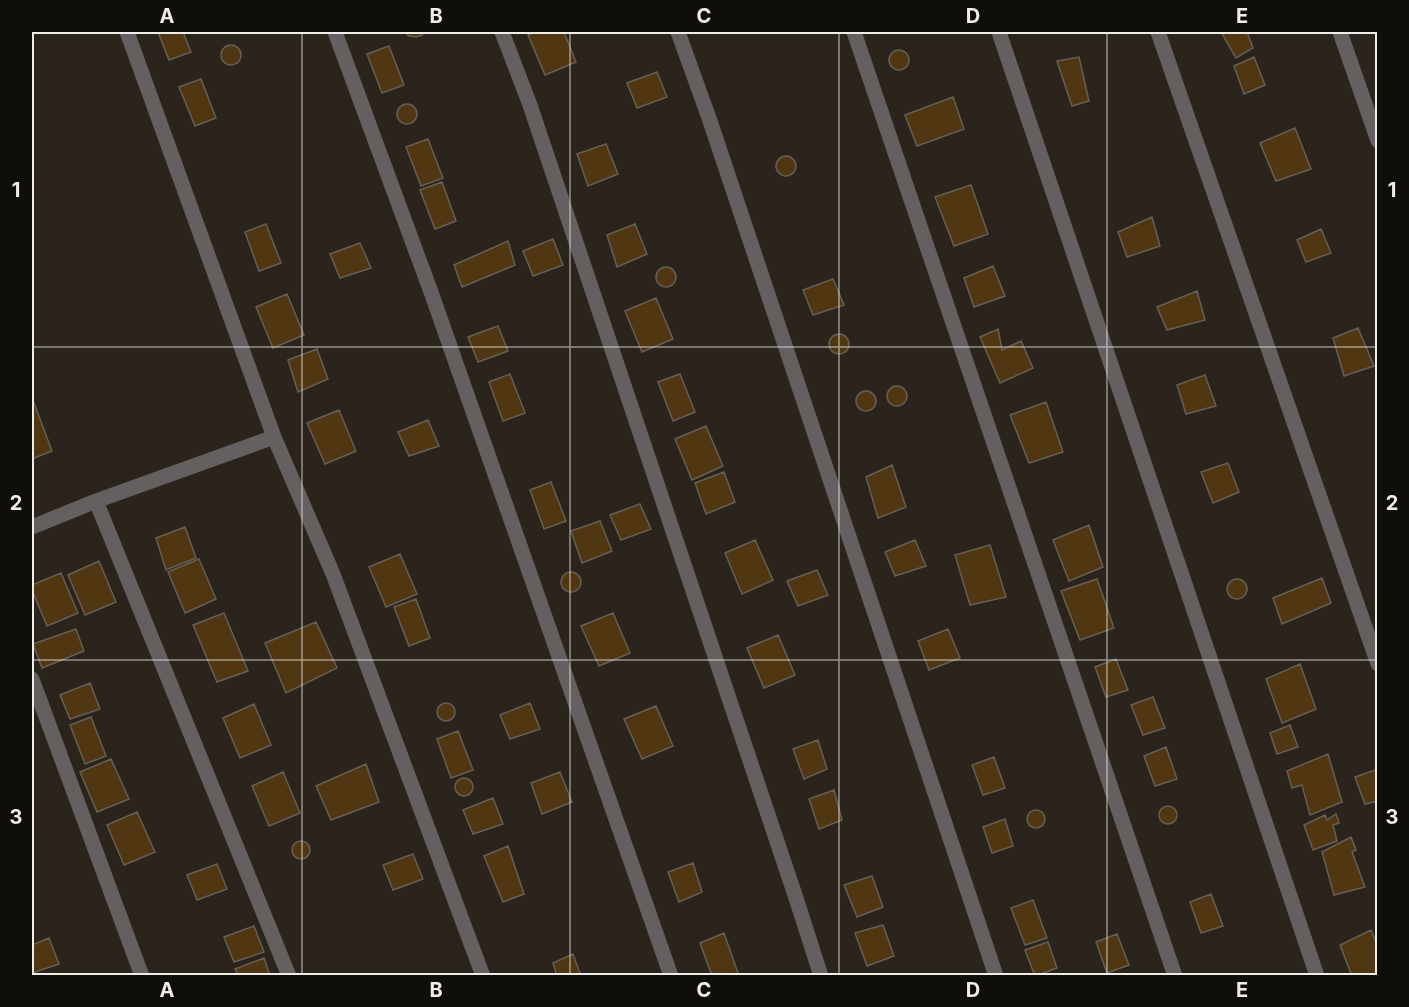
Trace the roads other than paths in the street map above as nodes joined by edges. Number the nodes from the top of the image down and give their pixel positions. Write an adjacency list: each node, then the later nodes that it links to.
1 (127, 32): 10 (street)
2 (335, 32): 18 (street)
3 (502, 32): 19 (street)
4 (678, 32): 20 (street)
5 (854, 32): 21 (street)
6 (999, 32): 22 (street)
7 (1158, 32): 13 (street)
8 (1340, 32): 9 (street)
9 (1377, 141)
10 (274, 437): 11 (street); 17 (street)
11 (96, 501): 12 (street); 16 (street)
12 (32, 527)
13 (1377, 664)
14 (32, 679): 15 (street)
15 (142, 975)
16 (289, 975)
17 (483, 975)
18 (670, 975)
19 (821, 975)
20 (996, 975)
21 (1175, 975)
22 (1317, 975)

